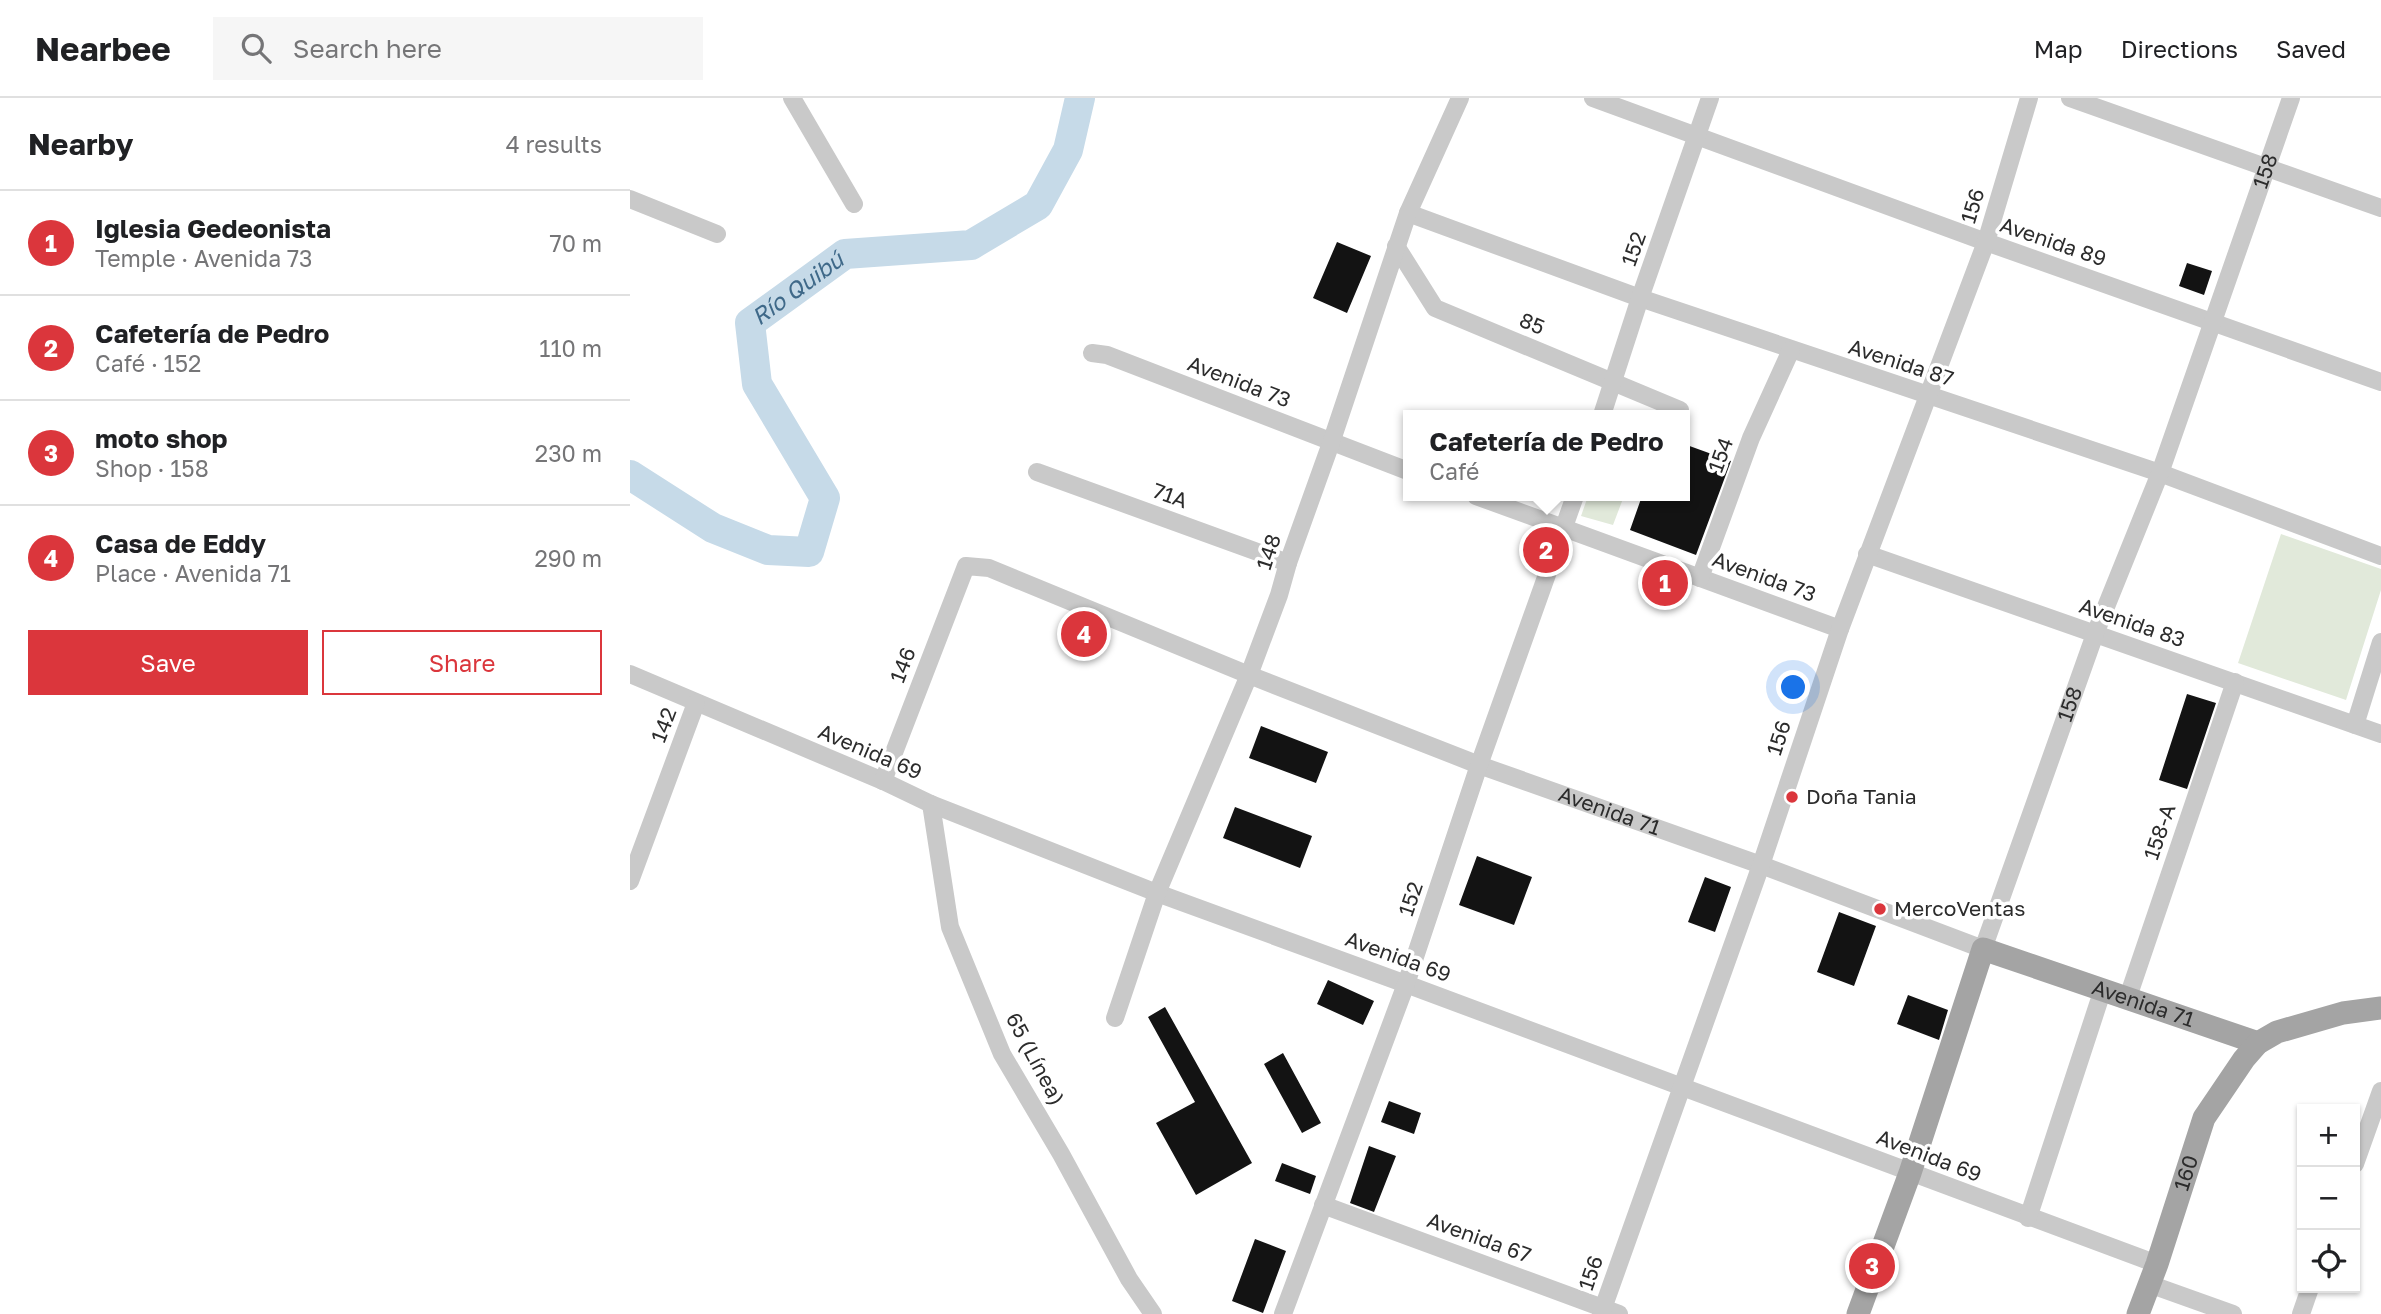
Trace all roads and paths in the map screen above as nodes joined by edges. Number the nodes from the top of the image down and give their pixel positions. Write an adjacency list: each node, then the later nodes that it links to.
1 (792, 98): 11 (street)
2 (1460, 98): 13 (street, 148)
3 (1593, 98): 8 (street, Avenida 89)
4 (1710, 98): 8 (street, 152)
5 (2029, 98): 15 (street, 156)
6 (2070, 98): 9 (street)
7 (2291, 98): 9 (street, 158)
8 (1698, 137): 15 (street, Avenida 89); 17 (street, 152)
9 (2268, 167): 12 (street); 18 (street, 158)
10 (630, 199): 14 (street)
11 (854, 204)
12 (2381, 208)
13 (1408, 213): 16 (street, 148); 17 (street, Avenida 87)
14 (717, 234)
15 (1986, 242): 18 (street, Avenida 89); 23 (street, 156)
16 (1396, 246): 22 (street, 85); 26 (street, 148)
17 (1640, 298): 19 (street, Avenida 87); 22 (street, 152)
18 (2214, 323): 21 (street, Avenida 89); 29 (street, 158)
19 (1791, 350): 23 (street, Avenida 87); 37 (street, 154)
20 (1092, 353): 26 (street, Avenida 73)
21 (2381, 382)
22 (1614, 383): 24 (street, 152); 25 (street, 85)
23 (1929, 396): 29 (street, Avenida 87); 33 (street, 156)
24 (1604, 410)
25 (1680, 410)
26 (1331, 443): 27 (street, Avenida 73); 35 (street, 148)
27 (1403, 469)
28 (1037, 472): 35 (street, 71A)
29 (2160, 474): 34 (street, Avenida 87); 39 (street, 158)
30 (1490, 501): 32 (street, Avenida 73)
31 (1573, 501): 32 (street, 152)
32 (1564, 528): 37 (street, Avenida 73); 47 (street, 152)
33 (1867, 554): 38 (street, 156); 39 (street, Avenida 83)
34 (2381, 556)
35 (1288, 563): 42 (street, 148)
36 (967, 566): 42 (street, Avenida 71); 48 (street, 146)
37 (1700, 578): 38 (street, Avenida 73)
38 (1840, 629): 50 (street, 156)
39 (2095, 634): 43 (street, Avenida 83); 53 (street, 158)
40 (2381, 642): 45 (street)
41 (630, 674): 44 (street, Avenida 69)
42 (1249, 675): 47 (street, Avenida 71); 52 (street, 148)
43 (2235, 682): 45 (street, Avenida 83); 56 (street, 158-A)
44 (696, 703): 48 (street, Avenida 69); 51 (street, 142)
45 (2355, 725): 46 (street, Avenida 83)
46 (2381, 734)
47 (1479, 765): 50 (street, Avenida 71); 54 (street, 152)
48 (883, 781): 49 (street, Avenida 69)
49 (931, 804): 52 (street, Avenida 69); 69 (street, 65 (Línea))
50 (1760, 865): 53 (street, Avenida 71); 60 (street, 156)
51 (630, 881)
52 (1157, 893): 54 (street, Avenida 69); 58 (street, 148)
53 (1983, 949): 55 (main road, Avenida 71); 63 (main road, 158)
54 (1406, 984): 60 (street, Avenida 69); 64 (street, 152)
55 (2103, 989): 56 (main road, Avenida 71); 65 (street)
56 (2128, 997): 59 (main road, Avenida 71)
57 (2381, 1008): 59 (main road)
58 (1115, 1018)
59 (2258, 1043): 66 (main road, 160)
60 (1681, 1088): 63 (street, Avenida 69); 68 (street, 156)
61 (2381, 1091): 62 (street)
62 (2360, 1150)
63 (1910, 1173): 65 (street, Avenida 69); 71 (main road, 158)
64 (1323, 1205): 68 (street, Avenida 67); 70 (street, 152)
65 (2028, 1218): 66 (street, Avenida 69)
66 (2153, 1274): 72 (main road, 160); 73 (street, Avenida 69)
67 (2308, 1293): 74 (street)
68 (1608, 1312)
69 (1153, 1314)
70 (1283, 1314)
71 (1858, 1314)
72 (2138, 1314)
73 (2233, 1314)
74 (2301, 1314)

